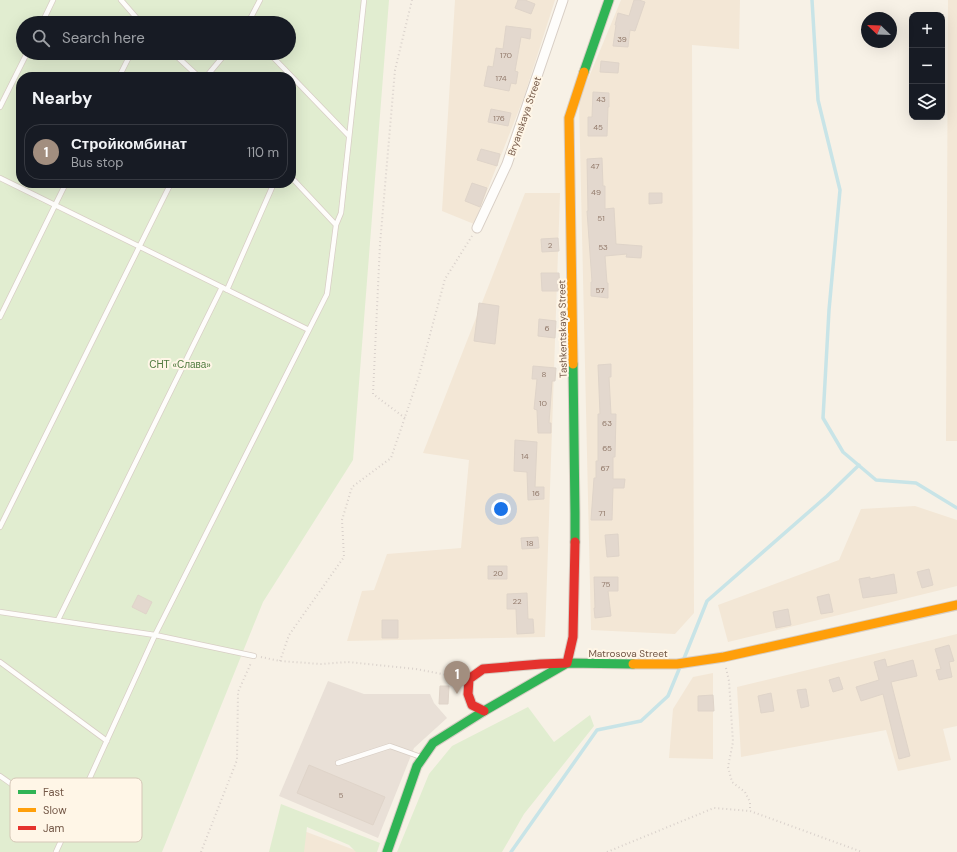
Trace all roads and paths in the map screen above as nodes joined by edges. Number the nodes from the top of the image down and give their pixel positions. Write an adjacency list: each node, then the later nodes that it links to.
1 (53, 0): 8 (lane)
2 (260, 0): 10 (lane)
3 (364, 0): 24 (lane)
4 (412, 0): 40 (path)
5 (563, 0): 34 (street, Bryanskaya Street)
6 (609, 0): 50 (street, Tashkentskaya Street)
7 (124, 1): 9 (lane)
8 (45, 16)
9 (136, 16)
10 (252, 16)
11 (24, 60): 16 (lane)
12 (128, 60): 17 (lane)
13 (181, 60): 18 (lane)
14 (220, 60): 19 (lane)
15 (276, 60): 20 (lane)
16 (18, 72)
17 (122, 72)
18 (194, 72)
19 (210, 72)
20 (287, 72)
21 (16, 75): 23 (lane)
22 (296, 81): 24 (lane)
23 (0, 107)
24 (349, 136): 33 (lane)
25 (0, 178): 27 (lane)
26 (296, 182): 33 (lane)
27 (16, 186)
28 (20, 188): 32 (lane)
29 (64, 188): 32 (lane)
30 (168, 188): 35 (lane)
31 (272, 188): 37 (lane)
32 (55, 205): 35 (lane); 38 (lane)
33 (336, 225): 39 (lane)
34 (477, 228): 40 (path)
35 (139, 247): 36 (lane); 41 (lane)
36 (222, 287): 37 (lane); 44 (lane)
37 (227, 290): 39 (lane)
38 (0, 317)
39 (309, 330): 45 (lane)
40 (405, 418): 48 (path)
41 (0, 527)
42 (957, 605): 47 (street, Matrosova Street)
43 (0, 612): 44 (lane)
44 (58, 620): 45 (lane)
45 (155, 635): 46 (lane); 53 (lane)
46 (254, 656): 48 (path); 62 (path)
47 (724, 657): 50 (street, Matrosova Street); 59 (path)
48 (280, 661): 51 (path)
49 (0, 662): 53 (lane)
50 (567, 663): 51 (street, Matrosova Street); 52 (street)
51 (469, 680): 52 (street)
52 (484, 712): 54 (street)
53 (107, 741): 57 (lane)
54 (423, 758): 55 (lane); 63 (street)
55 (338, 763)
56 (0, 776): 58 (lane)
57 (90, 778)
58 (10, 783)
59 (750, 811): 64 (path); 65 (path)
60 (61, 842): 61 (lane)
61 (56, 852)
62 (201, 852)
63 (387, 852)
64 (607, 852)
65 (862, 852)

